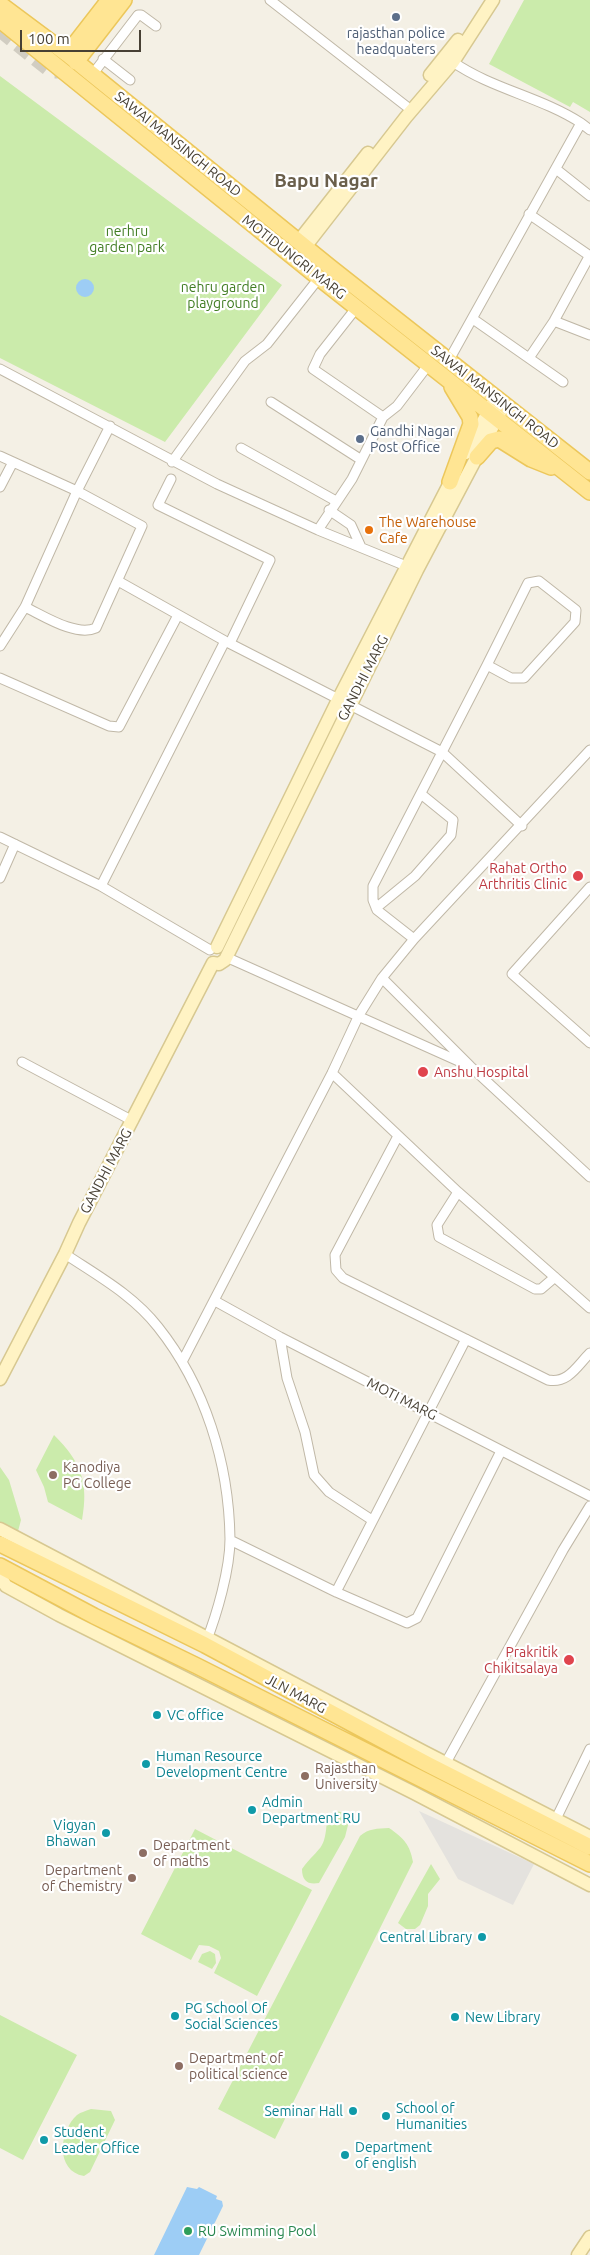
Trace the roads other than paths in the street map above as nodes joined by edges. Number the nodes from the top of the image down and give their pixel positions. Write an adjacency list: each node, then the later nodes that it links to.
1 (109, 0): 9 (main road)
2 (124, 0): 9 (main road)
3 (270, 0): 14 (street)
4 (482, 0): 10 (street)
5 (493, 0): 10 (street)
6 (0, 4): 9 (main road, SAWAI MANSINGH ROAD)
7 (0, 20): 22 (main road, MOTIDUNGRI MARG)
8 (156, 26): 11 (street)
9 (72, 58): 12 (main road, SAWAI MANSINGH ROAD)
10 (449, 59): 14 (street); 15 (street); 20 (street)
11 (103, 60): 12 (street); 13 (street)
12 (92, 75): 20 (main road, SAWAI MANSINGH ROAD)
13 (130, 80)
14 (406, 106): 20 (street)
15 (581, 124): 16 (street); 17 (street)
16 (590, 130)
17 (556, 169): 18 (street); 19 (street)
18 (590, 196)
19 (529, 214): 21 (street); 24 (street)
20 (302, 244): 28 (main road, SAWAI MANSINGH ROAD)
21 (590, 255): 25 (street)
22 (319, 278): 23 (main road, MOTIDUNGRI MARG); 43 (street)
23 (357, 307): 29 (main road, MOTIDUNGRI MARG); 36 (street)
24 (473, 318): 27 (street); 28 (street)
25 (554, 320): 26 (street); 27 (street)
26 (590, 336)
27 (529, 358): 32 (street)
28 (450, 360): 33 (main road, SAWAI MANSINGH ROAD)
29 (429, 364): 31 (main road, MOTIDUNGRI MARG); 36 (street)
30 (0, 369): 37 (street)
31 (448, 379): 35 (main road, MOTIDUNGRI MARG); 47 (main road)
32 (563, 382)
33 (500, 401): 35 (street); 45 (main road, SAWAI MANSINGH ROAD)
34 (271, 402): 41 (street)
35 (492, 415): 40 (street); 44 (main road, MOTIDUNGRI MARG); 47 (street)
36 (383, 417): 41 (street)
37 (110, 426): 43 (street); 49 (street)
38 (241, 448): 51 (street)
39 (0, 456): 42 (street)
40 (477, 457): 44 (main road); 55 (street)
41 (360, 459): 51 (street)
42 (13, 462): 48 (street); 49 (street)
43 (172, 462): 53 (street)
44 (562, 469): 50 (main road, MOTIDUNGRI MARG)
45 (590, 472)
46 (171, 479): 59 (street)
47 (450, 482): 55 (street)
48 (0, 487)
49 (77, 490): 56 (street); 57 (street)
50 (590, 492)
51 (336, 501): 52 (street)
52 (329, 510): 53 (street); 54 (street)
53 (318, 530): 54 (street)
54 (361, 547): 55 (street)
55 (412, 568): 63 (street, GANDHI MARG)
56 (118, 581): 57 (street); 58 (street)
57 (25, 608): 60 (street)
58 (178, 615): 59 (street); 62 (street)
59 (228, 642): 63 (street); 71 (street)
60 (0, 646)
61 (487, 665): 61 (street); 65 (street)
62 (0, 678)
63 (345, 701): 65 (street); 75 (street, GANDHI MARG)
64 (590, 750): 67 (street)
65 (442, 752): 66 (street); 67 (street)
66 (421, 794): 73 (street); 73 (street)
67 (522, 826): 74 (street)
68 (0, 837): 69 (street)
69 (15, 844): 70 (street); 71 (street)
70 (0, 878)
71 (101, 886): 75 (street)
72 (590, 888): 78 (street)
73 (376, 908): 74 (street)
74 (414, 940): 76 (street)
75 (218, 954): 77 (street); 82 (street, GANDHI MARG)
76 (382, 978): 77 (street); 80 (street)
77 (359, 1015): 80 (street); 81 (street)
78 (590, 1043)
79 (22, 1062): 82 (street)
80 (470, 1066): 84 (street)
81 (332, 1073): 83 (street); 88 (street)
82 (133, 1121): 86 (street, GANDHI MARG)
83 (398, 1136): 85 (street); 91 (street)
84 (590, 1177)
85 (458, 1192): 87 (street); 87 (street)
86 (66, 1254): 93 (street); 94 (street, GANDHI MARG)
87 (555, 1277): 89 (street)
88 (215, 1301): 90 (street, MOTI MARG); 93 (street)
89 (590, 1308)
90 (280, 1337): 95 (street, MOTI MARG); 99 (street)
91 (466, 1340): 92 (street); 95 (street)
92 (590, 1353)
93 (182, 1362): 101 (street)
94 (0, 1379)
95 (428, 1413): 96 (street, MOTI MARG); 99 (street)
96 (501, 1451): 97 (street, MOTI MARG); 105 (street)
97 (590, 1496)
98 (590, 1506): 108 (street)
99 (372, 1520): 105 (street)
100 (0, 1529): 106 (street)
101 (230, 1540): 105 (street); 106 (street)
102 (0, 1544): 106 (main road, JLN MARG)
103 (0, 1566): 109 (main road, JLN MARG)
104 (0, 1576): 114 (street)
105 (336, 1592)
106 (206, 1641): 108 (main road, JLN MARG)
107 (590, 1749): 110 (street)
108 (444, 1768): 109 (street); 110 (main road, JLN MARG)
109 (434, 1786): 113 (main road, JLN MARG)
110 (554, 1824): 111 (street); 112 (main road, JLN MARG)
111 (590, 1836)
112 (590, 1847)
113 (590, 1864)
114 (590, 1885)
115 (590, 2237): 116 (street)
116 (578, 2255)

